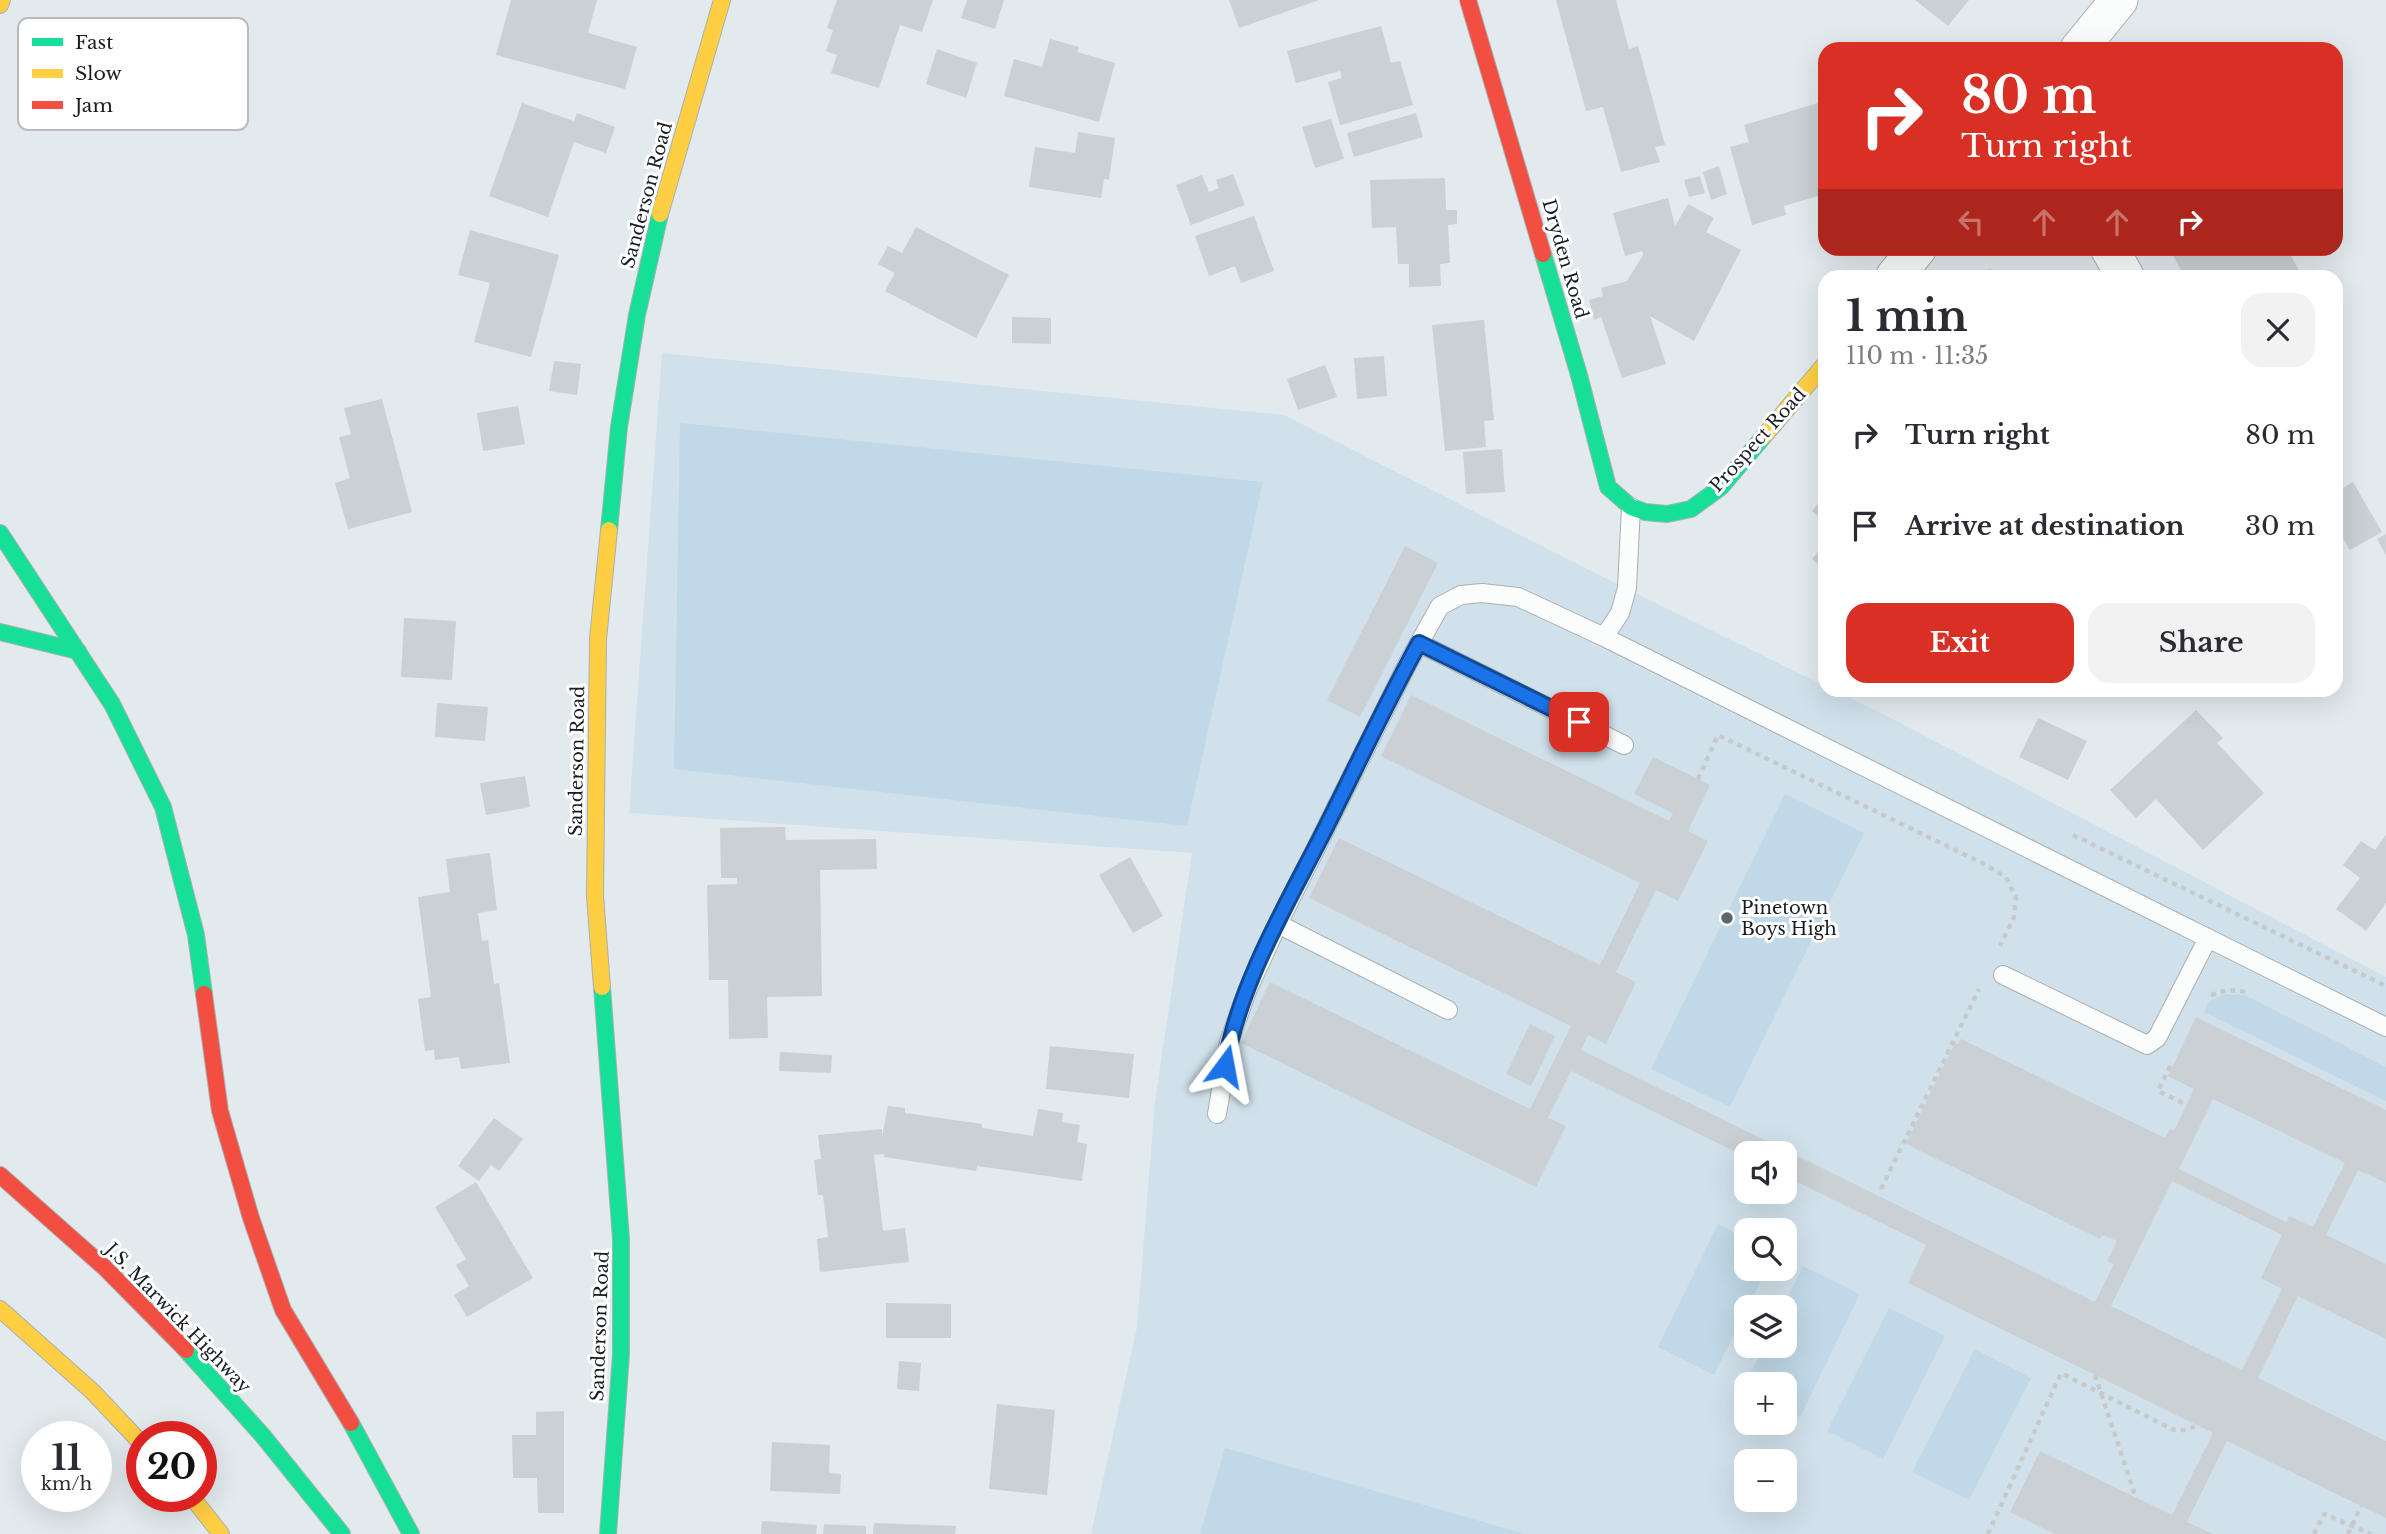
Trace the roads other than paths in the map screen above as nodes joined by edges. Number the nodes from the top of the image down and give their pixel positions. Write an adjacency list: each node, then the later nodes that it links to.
1 (2, 0): 5 (main road)
2 (722, 0): 30 (main road, Sanderson Road)
3 (1468, 0): 10 (main road, Dryden Road)
4 (2119, 0): 6 (street)
5 (0, 5)
6 (2085, 42)
7 (1911, 256): 8 (street)
8 (1900, 270)
9 (1818, 372): 10 (main road, Prospect Road)
10 (1638, 509): 13 (lane)
11 (0, 533): 15 (main road)
12 (0, 632): 15 (main road)
13 (1604, 637): 14 (lane); 18 (lane)
14 (1419, 643): 16 (lane); 17 (lane)
15 (78, 651): 29 (main road)
16 (1624, 745)
17 (1278, 924): 20 (lane); 22 (lane)
18 (2208, 938): 19 (lane); 21 (lane)
19 (2003, 975)
20 (1448, 1010)
21 (2386, 1027)
22 (1217, 1114)
23 (0, 1175): 28 (main road, J.S. Marwick Highway)
24 (0, 1309): 25 (main road)
25 (126, 1427)
26 (204, 1512): 27 (main road)
27 (221, 1534)
28 (342, 1534)
29 (411, 1534)
30 (608, 1534)

